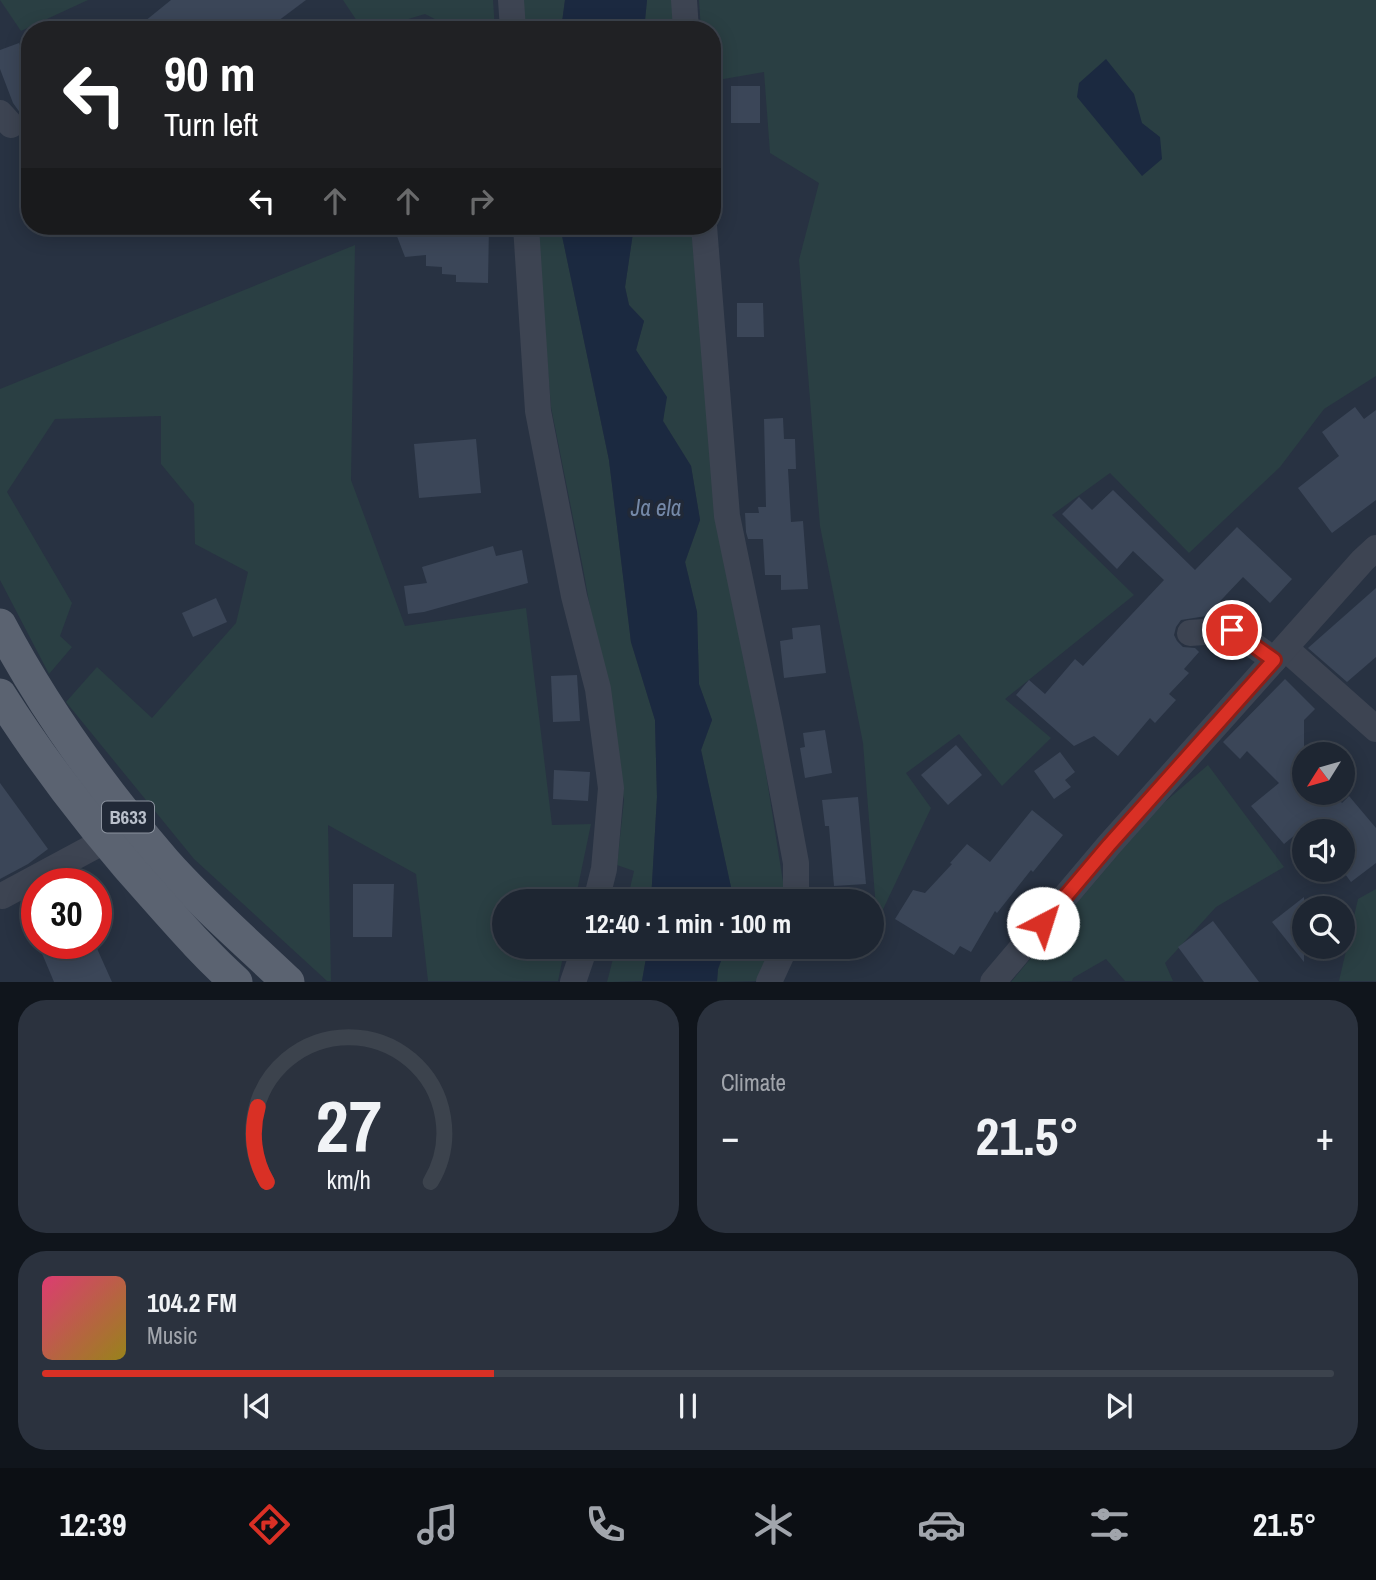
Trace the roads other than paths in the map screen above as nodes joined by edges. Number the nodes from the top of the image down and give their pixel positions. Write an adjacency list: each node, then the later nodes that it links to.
1 (511, 0): 3 (street)
2 (684, 0): 4 (street)
3 (512, 21)
4 (685, 21)
5 (527, 235): 14 (street)
6 (705, 235): 15 (street)
7 (1376, 548): 10 (street)
8 (0, 625): 20 (main road, B633)
9 (1190, 632): 10 (street)
10 (1279, 654): 12 (street); 23 (street)
11 (0, 695): 13 (main road, B633)
12 (1376, 729)
13 (106, 840): 16 (street); 19 (main road, B633)
14 (599, 889)
15 (795, 889)
16 (2, 896)
17 (581, 959): 21 (street)
18 (780, 959): 22 (street)
19 (236, 982)
20 (288, 982)
21 (573, 982)
22 (769, 982)
23 (993, 982)

